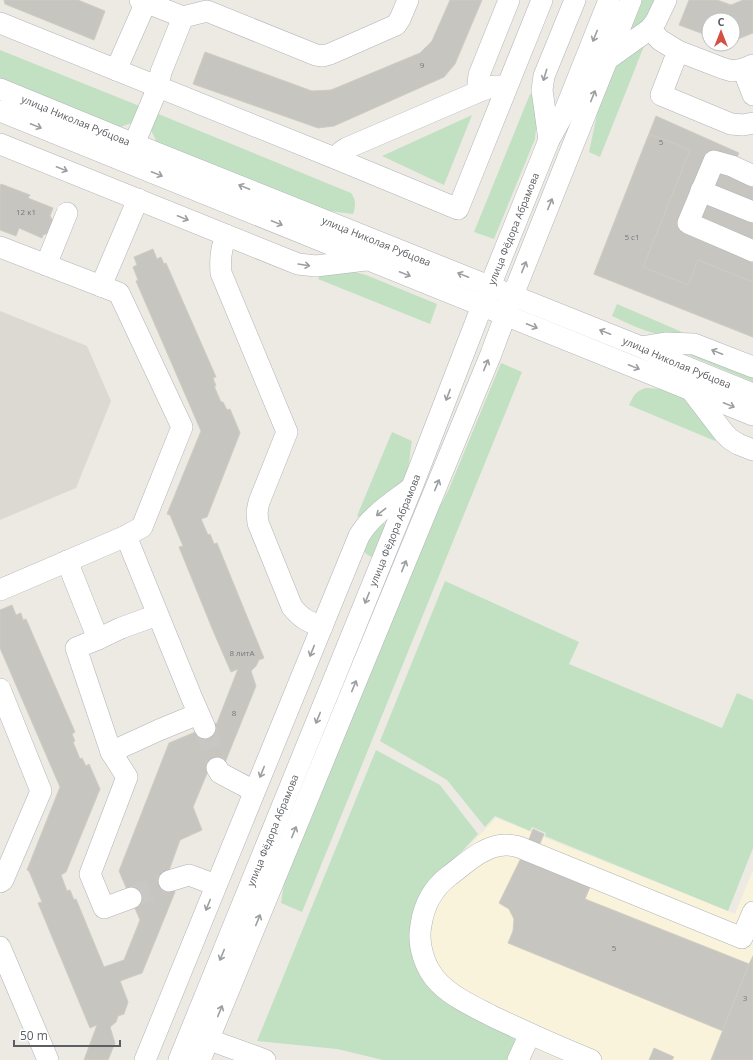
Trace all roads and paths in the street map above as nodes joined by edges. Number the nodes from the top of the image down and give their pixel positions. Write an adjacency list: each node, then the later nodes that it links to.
1 (408, 0): 9 (street)
2 (509, 0): 21 (street)
3 (542, 0): 12 (street)
4 (575, 0): 13 (street)
5 (609, 0): 25 (street, улица Фёдора Абрамова, one-way to 25)
6 (631, 0): 15 (street, улица Фёдора Абрамова)
7 (666, 0): 11 (street)
8 (143, 1): 9 (street); 17 (street)
9 (183, 17): 18 (street)
10 (0, 23): 17 (street)
11 (650, 29): 14 (street); 15 (street)
12 (528, 33): 13 (street); 19 (street)
13 (557, 45): 25 (street, one-way to 25)
14 (678, 51): 16 (street); 24 (street)
15 (608, 59): 41 (street, улица Фёдора Абрамова, one-way to 15)
16 (748, 67): 22 (street)
17 (116, 70): 18 (street)
18 (158, 87): 27 (street); 28 (street)
19 (506, 87): 21 (street); 28 (street)
20 (0, 89): 27 (street, улица Николая Рубцова)
21 (480, 91): 28 (street)
22 (753, 95)
23 (0, 111): 37 (street, улица Николая Рубцова, one-way to 37)
24 (753, 123)
25 (549, 140): 40 (street, улица Фёдора Абрамова)
26 (0, 144): 31 (street, one-way to 31)
27 (134, 144): 40 (street, улица Николая Рубцова, one-way to 27)
28 (337, 159)
29 (753, 176): 30 (street)
30 (701, 191): 32 (street); 36 (street)
31 (138, 199): 34 (street, one-way to 34); 39 (street)
32 (753, 212)
33 (67, 213): 38 (street)
34 (226, 235): 37 (street, one-way to 37); 55 (street)
35 (0, 247): 38 (street)
36 (753, 251)
37 (369, 260): 42 (street, улица Николая Рубцова, one-way to 42)
38 (46, 264): 39 (street)
39 (101, 286): 51 (street)
40 (490, 286): 41 (street, улица Николая Рубцова); 42 (street, улица Фёдора Абрамова)
41 (513, 295): 43 (street, улица Фёдора Абрамова); 44 (street, улица Николая Рубцова, one-way to 41)
42 (482, 306): 43 (street, улица Николая Рубцова); 50 (street, улица Фёдора Абрамова, one-way to 50)
43 (505, 315): 46 (street, улица Николая Рубцова, one-way to 46); 69 (street, улица Фёдора Абрамова, one-way to 43)
44 (641, 347): 45 (street, one-way to 44); 47 (street, улица Николая Рубцова)
45 (753, 367)
46 (690, 390): 48 (street, улица Николая Рубцова, one-way to 48); 49 (street)
47 (753, 394)
48 (753, 415)
49 (753, 450)
50 (412, 488): 55 (street, one-way to 55); 69 (street, улица Фёдора Абрамова, one-way to 69)
51 (126, 536): 52 (street); 54 (street)
52 (67, 561): 53 (street); 56 (street)
53 (0, 590)
54 (158, 615): 56 (street); 58 (street)
55 (322, 627): 60 (street, one-way to 60)
56 (98, 639): 58 (street)
57 (0, 689): 61 (street)
58 (111, 752): 64 (street)
59 (217, 768): 60 (street)
60 (254, 791): 63 (street)
61 (0, 882)
62 (169, 882): 63 (street)
63 (216, 885): 71 (street, one-way to 71)
64 (130, 898)
65 (753, 912): 68 (street)
66 (0, 947): 67 (street)
67 (5, 974): 70 (street)
68 (530, 1034): 75 (street); 76 (street)
69 (199, 1036): 72 (street, улица Фёдора Абрамова); 73 (street, улица Фёдора Абрамова); 74 (street)
70 (48, 1060)
71 (145, 1060)
72 (179, 1060)
73 (200, 1060)
74 (265, 1060)
75 (518, 1060)
76 (591, 1060)

